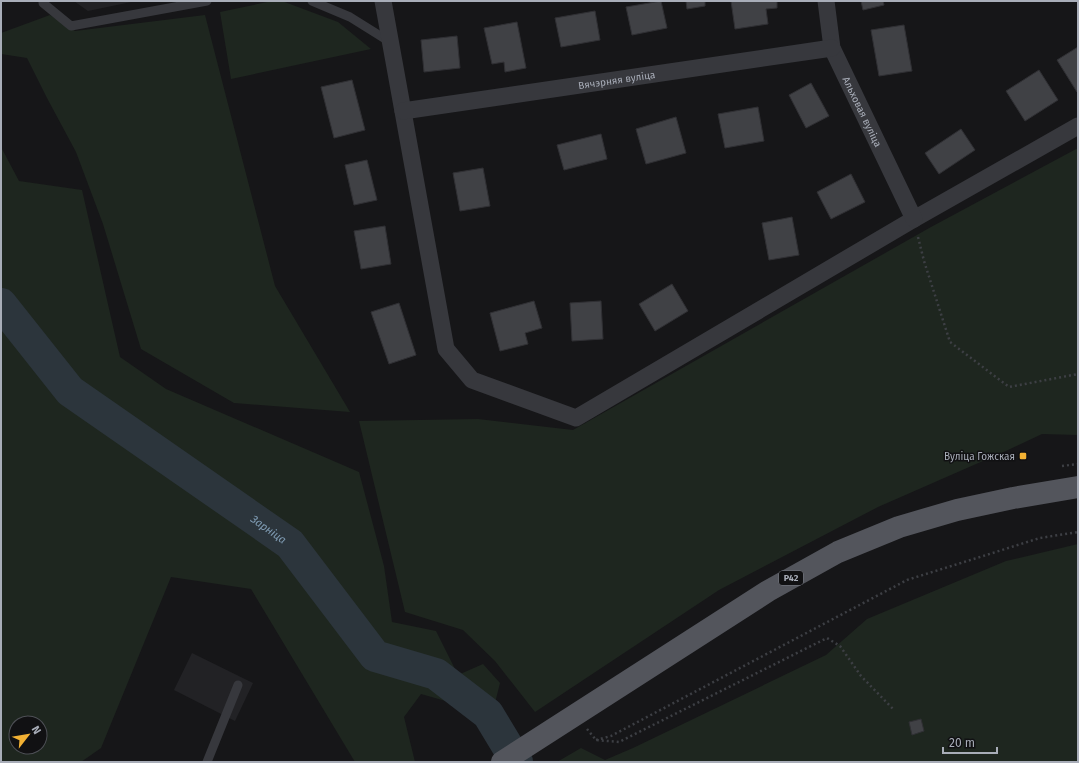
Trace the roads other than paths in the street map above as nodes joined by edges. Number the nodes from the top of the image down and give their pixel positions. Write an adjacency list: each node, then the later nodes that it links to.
1 (43, 1): 2 (lane)
2 (207, 1)
3 (312, 1): 6 (lane)
4 (383, 1): 6 (street)
5 (826, 1): 7 (street, Альховая вуліца)
6 (391, 43): 8 (street)
7 (832, 48): 8 (street, Вячэрняя вуліца); 10 (street, Альховая вуліца)
8 (403, 111): 10 (street)
9 (1078, 126): 10 (street)
10 (914, 219)
11 (1078, 487): 14 (main road, Р42)
12 (238, 686): 13 (lane)
13 (207, 762)
14 (502, 762)

